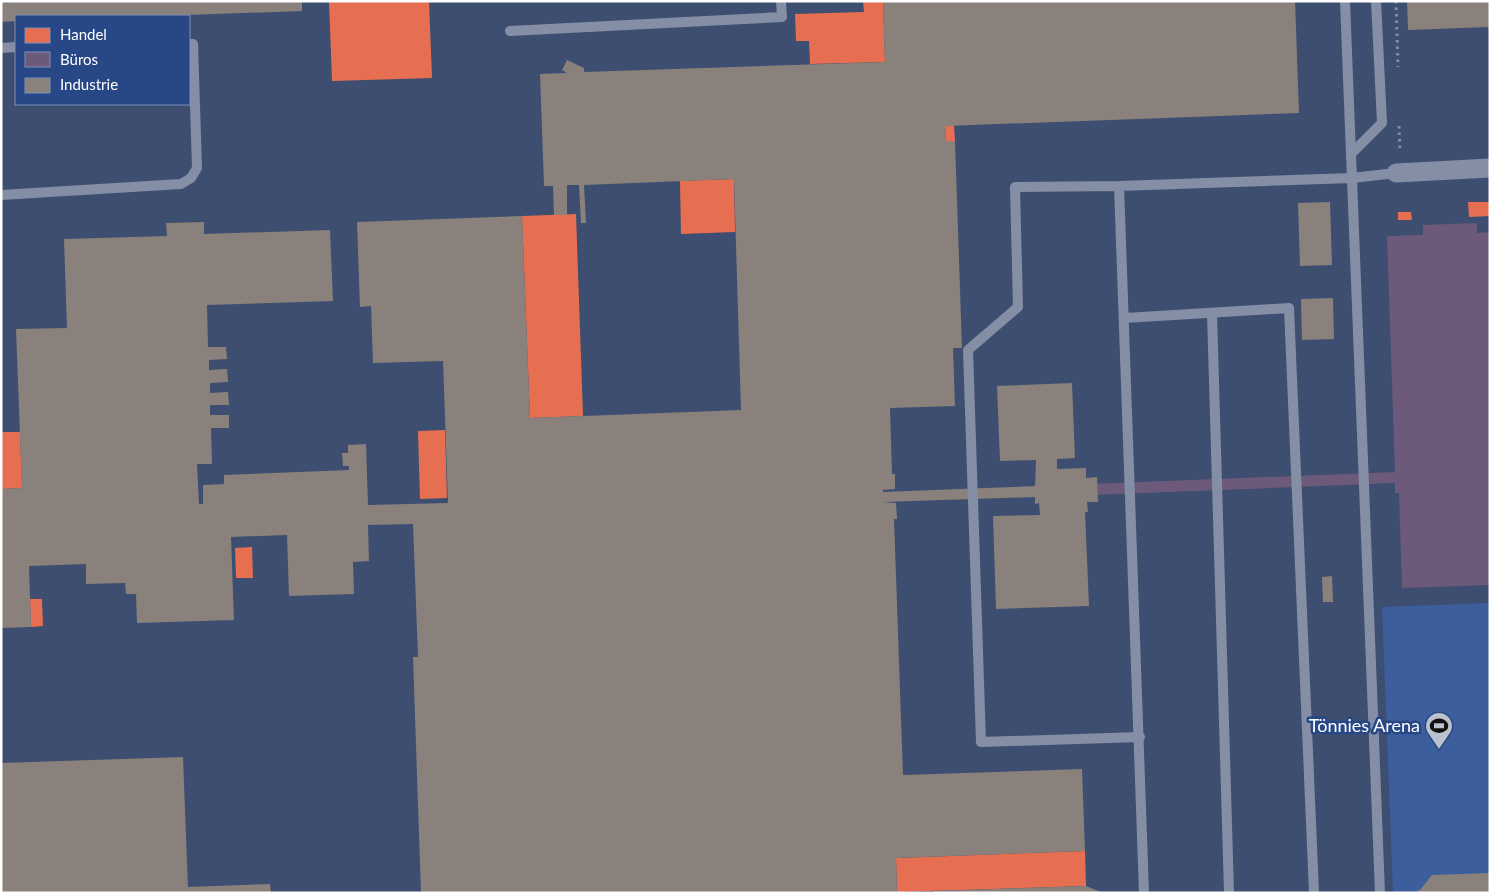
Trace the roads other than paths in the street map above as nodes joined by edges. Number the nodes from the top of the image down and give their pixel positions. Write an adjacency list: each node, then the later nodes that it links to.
1 (781, 1): 4 (lane)
2 (1345, 1): 8 (lane)
3 (1376, 1): 8 (lane)
4 (510, 31)
5 (190, 44): 13 (lane)
6 (15, 47): 7 (lane)
7 (1, 48)
8 (1351, 154): 11 (lane)
9 (1490, 168): 10 (street)
10 (1396, 173): 11 (lane)
11 (1352, 178): 12 (lane); 20 (lane)
12 (1119, 186): 15 (lane); 16 (lane)
13 (1, 196)
14 (1212, 313): 15 (lane); 18 (lane); 19 (lane)
15 (1125, 318): 16 (lane)
16 (1140, 737): 17 (lane)
17 (1144, 893)
18 (1229, 893)
19 (1314, 893)
20 (1380, 893)

